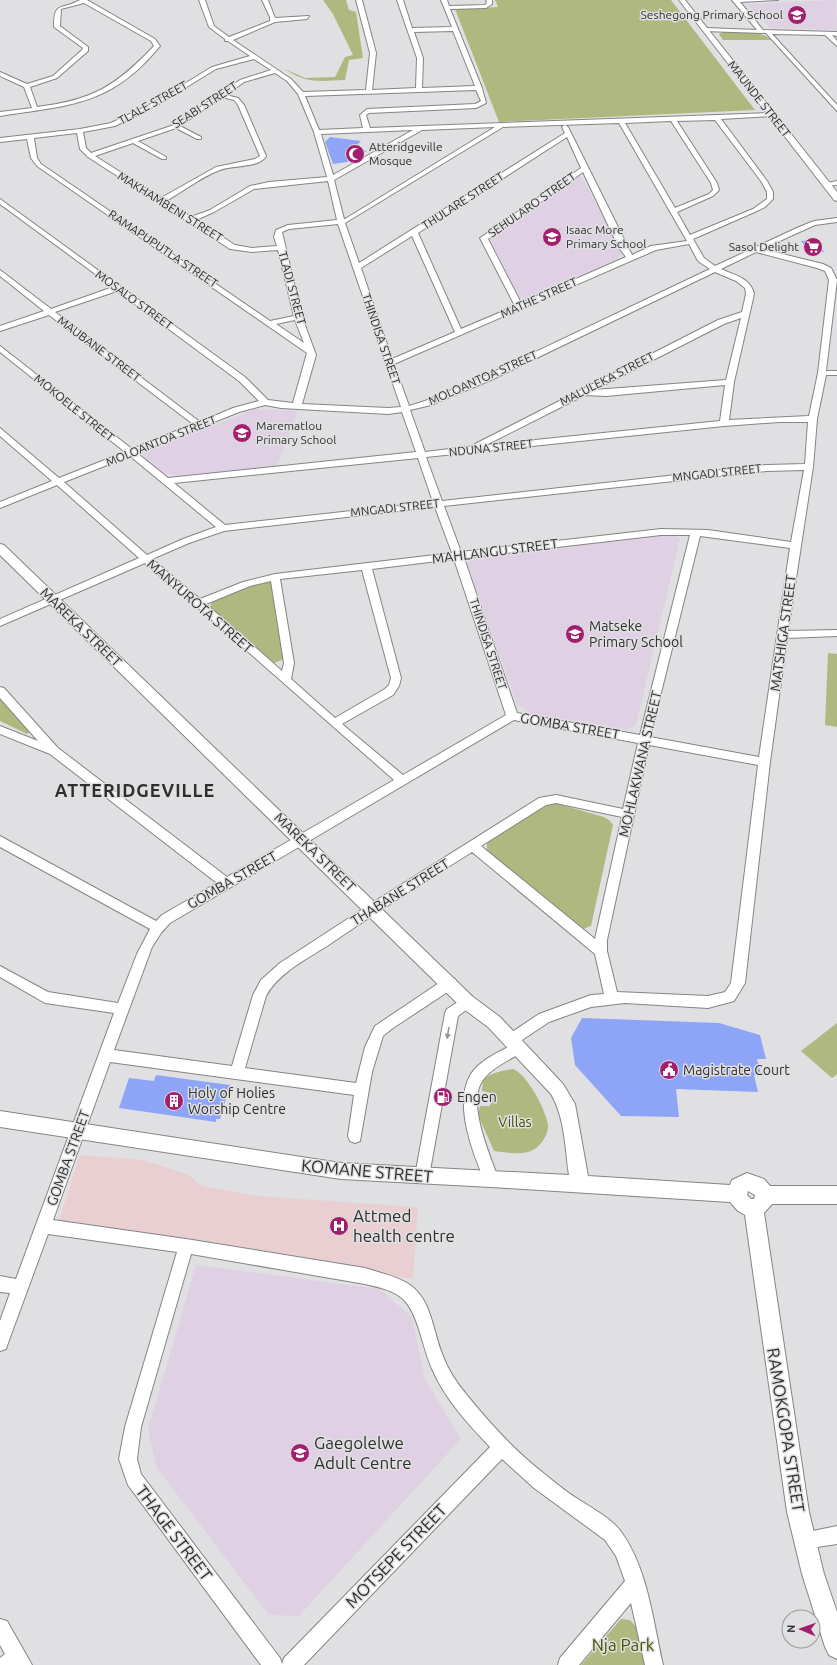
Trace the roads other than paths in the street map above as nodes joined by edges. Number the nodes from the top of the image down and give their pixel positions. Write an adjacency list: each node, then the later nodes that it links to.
1 (202, 0): 20 (street, THINDISA STREET)
2 (265, 0): 13 (street)
3 (359, 0): 28 (street)
4 (400, 0): 15 (street)
5 (444, 0): 11 (street)
6 (489, 0): 11 (street)
7 (682, 0): 16 (street, MAUNDE STREET)
8 (775, 0): 10 (street)
9 (84, 1): 25 (street); 31 (street)
10 (736, 1): 17 (street)
11 (447, 8): 14 (street)
12 (307, 17): 13 (street)
13 (274, 20): 20 (street)
14 (455, 28): 15 (street); 26 (street)
15 (410, 30): 27 (street)
16 (705, 30): 17 (street); 34 (street, MAUNDE STREET)
17 (765, 32): 18 (street); 32 (street)
18 (826, 34): 19 (street); 21 (street)
19 (837, 34)
20 (228, 40): 22 (street, THINDISA STREET)
21 (837, 44)
22 (254, 56): 23 (street, THINDISA STREET); 43 (street, TLALE STREET)
23 (275, 72): 29 (street, THINDISA STREET); 30 (street, SEABI STREET)
24 (0, 74): 25 (street)
25 (27, 86): 31 (street)
26 (479, 88): 27 (street); 42 (street)
27 (419, 89): 28 (street)
28 (369, 91): 29 (street)
29 (301, 94): 44 (street, THINDISA STREET)
30 (222, 95): 39 (street, SEABI STREET); 57 (street)
31 (35, 109): 33 (street)
32 (837, 109)
33 (0, 114)
34 (771, 115): 35 (street); 55 (street, MAUNDE STREET)
35 (717, 118): 36 (street); 64 (street, MATHE STREET)
36 (673, 120): 37 (street); 59 (street)
37 (622, 123): 38 (street); 59 (street)
38 (564, 124): 40 (street); 45 (street)
39 (176, 126): 47 (street); 49 (street, SEABI STREET)
40 (502, 126): 41 (street); 62 (street)
41 (420, 128): 42 (street); 53 (street)
42 (367, 130): 44 (street)
43 (80, 131): 46 (street, TLALE STREET); 50 (street, MAKHAMBENI STREET)
44 (317, 132): 53 (street, THINDISA STREET)
45 (568, 134): 52 (street); 63 (street, THULARE STREET)
46 (30, 136): 48 (street, TLALE STREET); 76 (street, RAMAPUPUTLA STREET)
47 (199, 138)
48 (0, 140)
49 (135, 142): 50 (street, SEABI STREET); 51 (street)
50 (90, 156): 57 (street, MAKHAMBENI STREET)
51 (164, 158)
52 (584, 169): 67 (street); 72 (street, SEHULARO STREET)
53 (331, 179): 60 (street); 62 (street, THINDISA STREET)
54 (837, 183): 55 (street)
55 (825, 184): 56 (street, MAUNDE STREET)
56 (837, 198)
57 (160, 202): 60 (street, MAKHAMBENI STREET)
58 (2, 206): 71 (street, MOSALO STREET)
59 (674, 211): 64 (street)
60 (190, 220): 65 (street, MAKHAMBENI STREET)
61 (837, 220): 66 (street, MOLOANTOA STREET)
62 (341, 222): 65 (street, TLADI STREET); 68 (street, THINDISA STREET)
63 (414, 232): 68 (street, THULARE STREET); 78 (street)
64 (690, 240): 67 (street, MATHE STREET); 69 (street)
65 (281, 248): 75 (street, TLADI STREET)
66 (756, 250): 69 (street, MOLOANTOA STREET); 82 (street, MATSHIGA STREET)
67 (630, 258): 72 (street, MATHE STREET)
68 (357, 267): 81 (street, THINDISA STREET)
69 (714, 270): 74 (street); 88 (street, MOLOANTOA STREET)
70 (0, 272): 73 (street, MAUBANE STREET)
71 (118, 288): 73 (street); 86 (street, MOSALO STREET)
72 (519, 307): 78 (street, MATHE STREET)
73 (50, 312): 77 (street); 91 (street, MAUBANE STREET)
74 (745, 314): 84 (street); 85 (street, MALULEKA STREET)
75 (298, 317): 76 (street); 80 (street, TLADI STREET)
76 (270, 322): 80 (street, RAMAPUPUTLA STREET)
77 (0, 329)
78 (459, 332): 81 (street, MATHE STREET)
79 (0, 348): 94 (street, MOKOELE STREET)
80 (311, 352): 87 (street, TLADI STREET)
81 (389, 363): 88 (street, THINDISA STREET)
82 (822, 373): 83 (street); 89 (street, MATSHIGA STREET)
83 (837, 373)
84 (730, 382): 85 (street); 90 (street)
85 (581, 392): 93 (street, MALULEKA STREET)
86 (265, 402): 87 (street, MOLOANTOA STREET); 91 (street, MOLOANTOA STREET)
87 (297, 405): 88 (street, MOLOANTOA STREET)
88 (406, 409): 95 (street, THINDISA STREET)
89 (813, 419): 90 (street, NDUNA STREET); 96 (street, MATSHIGA STREET)
90 (724, 423): 93 (street, NDUNA STREET)
91 (198, 425): 94 (street, MOLOANTOA STREET)
92 (0, 431): 98 (street, MANYUROTA STREET)
93 (471, 450): 95 (street, NDUNA STREET)
94 (130, 453): 97 (street, MOKOELE STREET); 98 (street, MOLOANTOA STREET)
95 (423, 456): 97 (street, NDUNA STREET); 99 (street, THINDISA STREET)
96 (809, 466): 99 (street, MNGADI STREET); 103 (street, MATSHIGA STREET)
97 (168, 481): 101 (street, MOKOELE STREET)
98 (57, 482): 100 (street, MOLOANTOA STREET); 106 (street, MANYUROTA STREET)
99 (438, 503): 101 (street, MNGADI STREET); 105 (street, THINDISA STREET)
100 (0, 505)
101 (223, 528): 106 (street, MNGADI STREET)
102 (696, 532): 103 (street, MAHLANGU STREET); 105 (street, MAHLANGU STREET); 119 (street, MOHLAKWANA STREET)
103 (795, 546): 113 (street, MATSHIGA STREET)
104 (0, 548): 109 (street, MAREKA STREET)
105 (458, 556): 107 (street, MAHLANGU STREET); 116 (street, THINDISA STREET)
106 (146, 559): 109 (street, MNGADI STREET); 110 (street, MANYUROTA STREET)
107 (366, 566): 108 (street, MAHLANGU STREET); 117 (street)
108 (275, 577): 110 (street, MAHLANGU STREET); 114 (street)
109 (53, 600): 111 (street, MNGADI STREET); 124 (street, MAREKA STREET)
110 (199, 603): 114 (street, MANYUROTA STREET)
111 (0, 624)
112 (837, 633): 113 (street)
113 (782, 635): 121 (street, MATSHIGA STREET)
114 (286, 680): 117 (street, MANYUROTA STREET)
115 (0, 692): 120 (street)
116 (512, 716): 119 (street, GOMBA STREET); 122 (street, GOMBA STREET)
117 (334, 723): 122 (street, MANYUROTA STREET)
118 (0, 730): 120 (street)
119 (644, 740): 121 (street, GOMBA STREET); 123 (street, MOHLAKWANA STREET)
120 (54, 751): 127 (street)
121 (764, 762): 133 (street, MATSHIGA STREET)
122 (401, 780): 124 (street, GOMBA STREET)
123 (629, 814): 126 (street, THABANE STREET); 130 (street, MOHLAKWANA STREET)
124 (302, 840): 127 (street, GOMBA STREET); 128 (street, MAREKA STREET)
125 (0, 842): 129 (street)
126 (474, 846): 128 (street, THABANE STREET); 130 (street)
127 (225, 883): 129 (street, GOMBA STREET)
128 (373, 908): 132 (street, MAREKA STREET); 138 (street, THABANE STREET)
129 (157, 927): 135 (street, GOMBA STREET)
130 (601, 951): 133 (street, MOHLAKWANA STREET)
131 (0, 971): 135 (street)
132 (450, 983): 134 (street, MAREKA STREET); 139 (street)
133 (612, 998): 136 (street, MATSHIGA STREET)
134 (467, 1002): 136 (street, MAREKA STREET); 143 (street, one-way to 143)
135 (123, 1009): 137 (street, GOMBA STREET)
136 (514, 1044): 144 (street, MATSHIGA STREET); 145 (street, MAREKA STREET)
137 (106, 1055): 138 (street); 141 (street, GOMBA STREET)
138 (237, 1073): 139 (street)
139 (362, 1090): 142 (street)
140 (0, 1119): 141 (street, KOMANE STREET)
141 (78, 1131): 143 (street, KOMANE STREET); 148 (street, GOMBA STREET)
142 (355, 1136)
143 (422, 1176): 144 (street, KOMANE STREET)
144 (491, 1178): 145 (street, KOMANE STREET)
145 (580, 1184): 147 (street, KOMANE STREET)
146 (837, 1195): 147 (street)
147 (759, 1202): 155 (street, RAMOKGOPA STREET)
148 (44, 1226): 149 (street); 151 (street, GOMBA STREET)
149 (186, 1246): 153 (street); 160 (street, THAGE STREET)
150 (0, 1284): 151 (street)
151 (21, 1288): 152 (street, GOMBA STREET)
152 (0, 1343)
153 (501, 1448): 156 (street); 161 (street, MOTSEPE STREET)
154 (837, 1535): 155 (street)
155 (804, 1540): 158 (street, RAMOKGOPA STREET)
156 (634, 1585): 162 (street); 163 (street)
157 (0, 1628): 159 (street)
158 (837, 1647)
159 (15, 1662)
160 (273, 1665)
161 (291, 1665)
162 (567, 1665)
163 (654, 1665)

